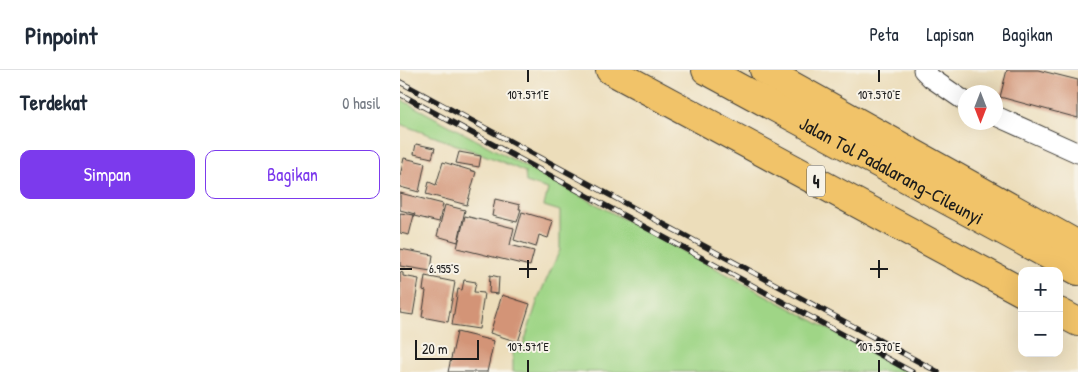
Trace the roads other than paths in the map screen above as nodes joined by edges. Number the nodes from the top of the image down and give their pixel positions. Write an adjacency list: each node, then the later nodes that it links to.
1 (610, 70): 10 (highway, 4)
2 (706, 70): 9 (highway, Jalan Tol Padalarang–Cileunyi / 4)
3 (764, 70): 8 (highway)
4 (923, 70): 5 (street)
5 (958, 97)
6 (1003, 119): 7 (street)
7 (1078, 153)
8 (1078, 246)
9 (1078, 271)
10 (1018, 290)
11 (1063, 314): 12 (highway)
12 (1078, 322)

